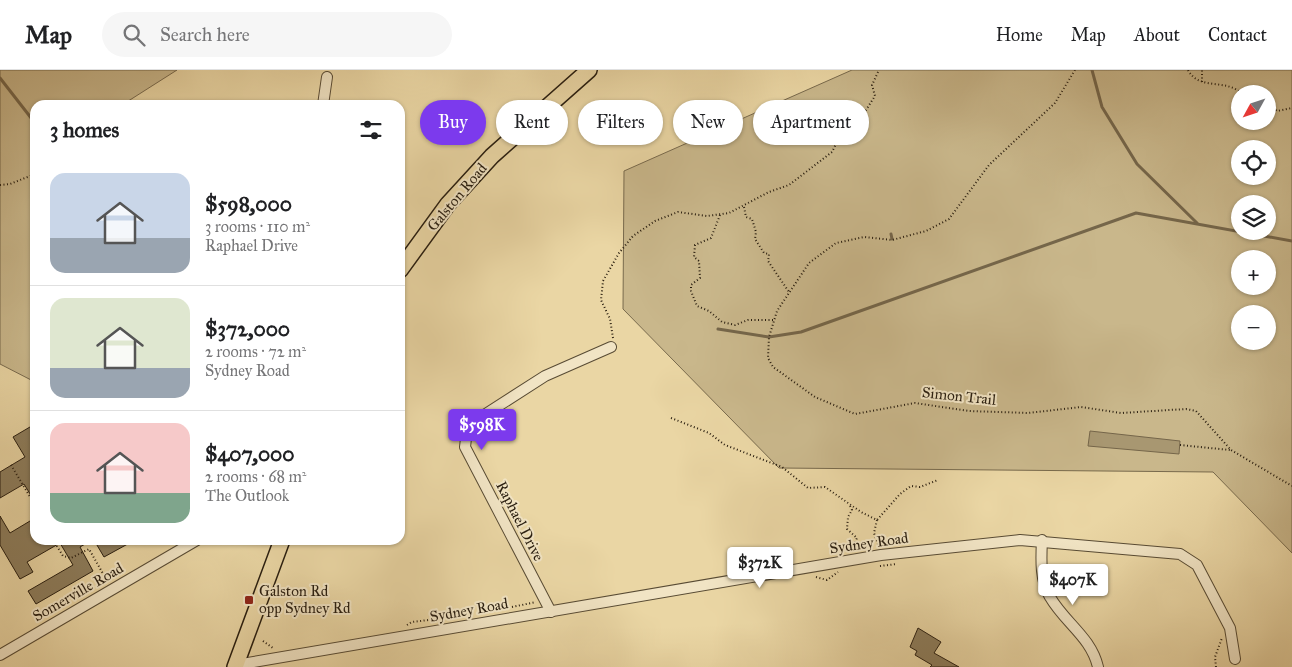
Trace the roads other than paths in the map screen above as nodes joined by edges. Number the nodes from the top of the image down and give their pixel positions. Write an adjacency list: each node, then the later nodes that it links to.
1 (590, 70): 4 (main road, Galston Road)
2 (327, 77): 3 (street)
3 (323, 100)
4 (405, 263)
5 (611, 348): 9 (street, Raphael Drive)
6 (1042, 540): 9 (street, Sydney Road); 11 (street, Sydney Road); 13 (street)
7 (188, 545): 10 (street, Somerville Road)
8 (280, 545): 12 (main road)
9 (550, 612): 12 (street, Sydney Road)
10 (0, 655)
11 (1235, 659)
12 (236, 666)
13 (1098, 667)

